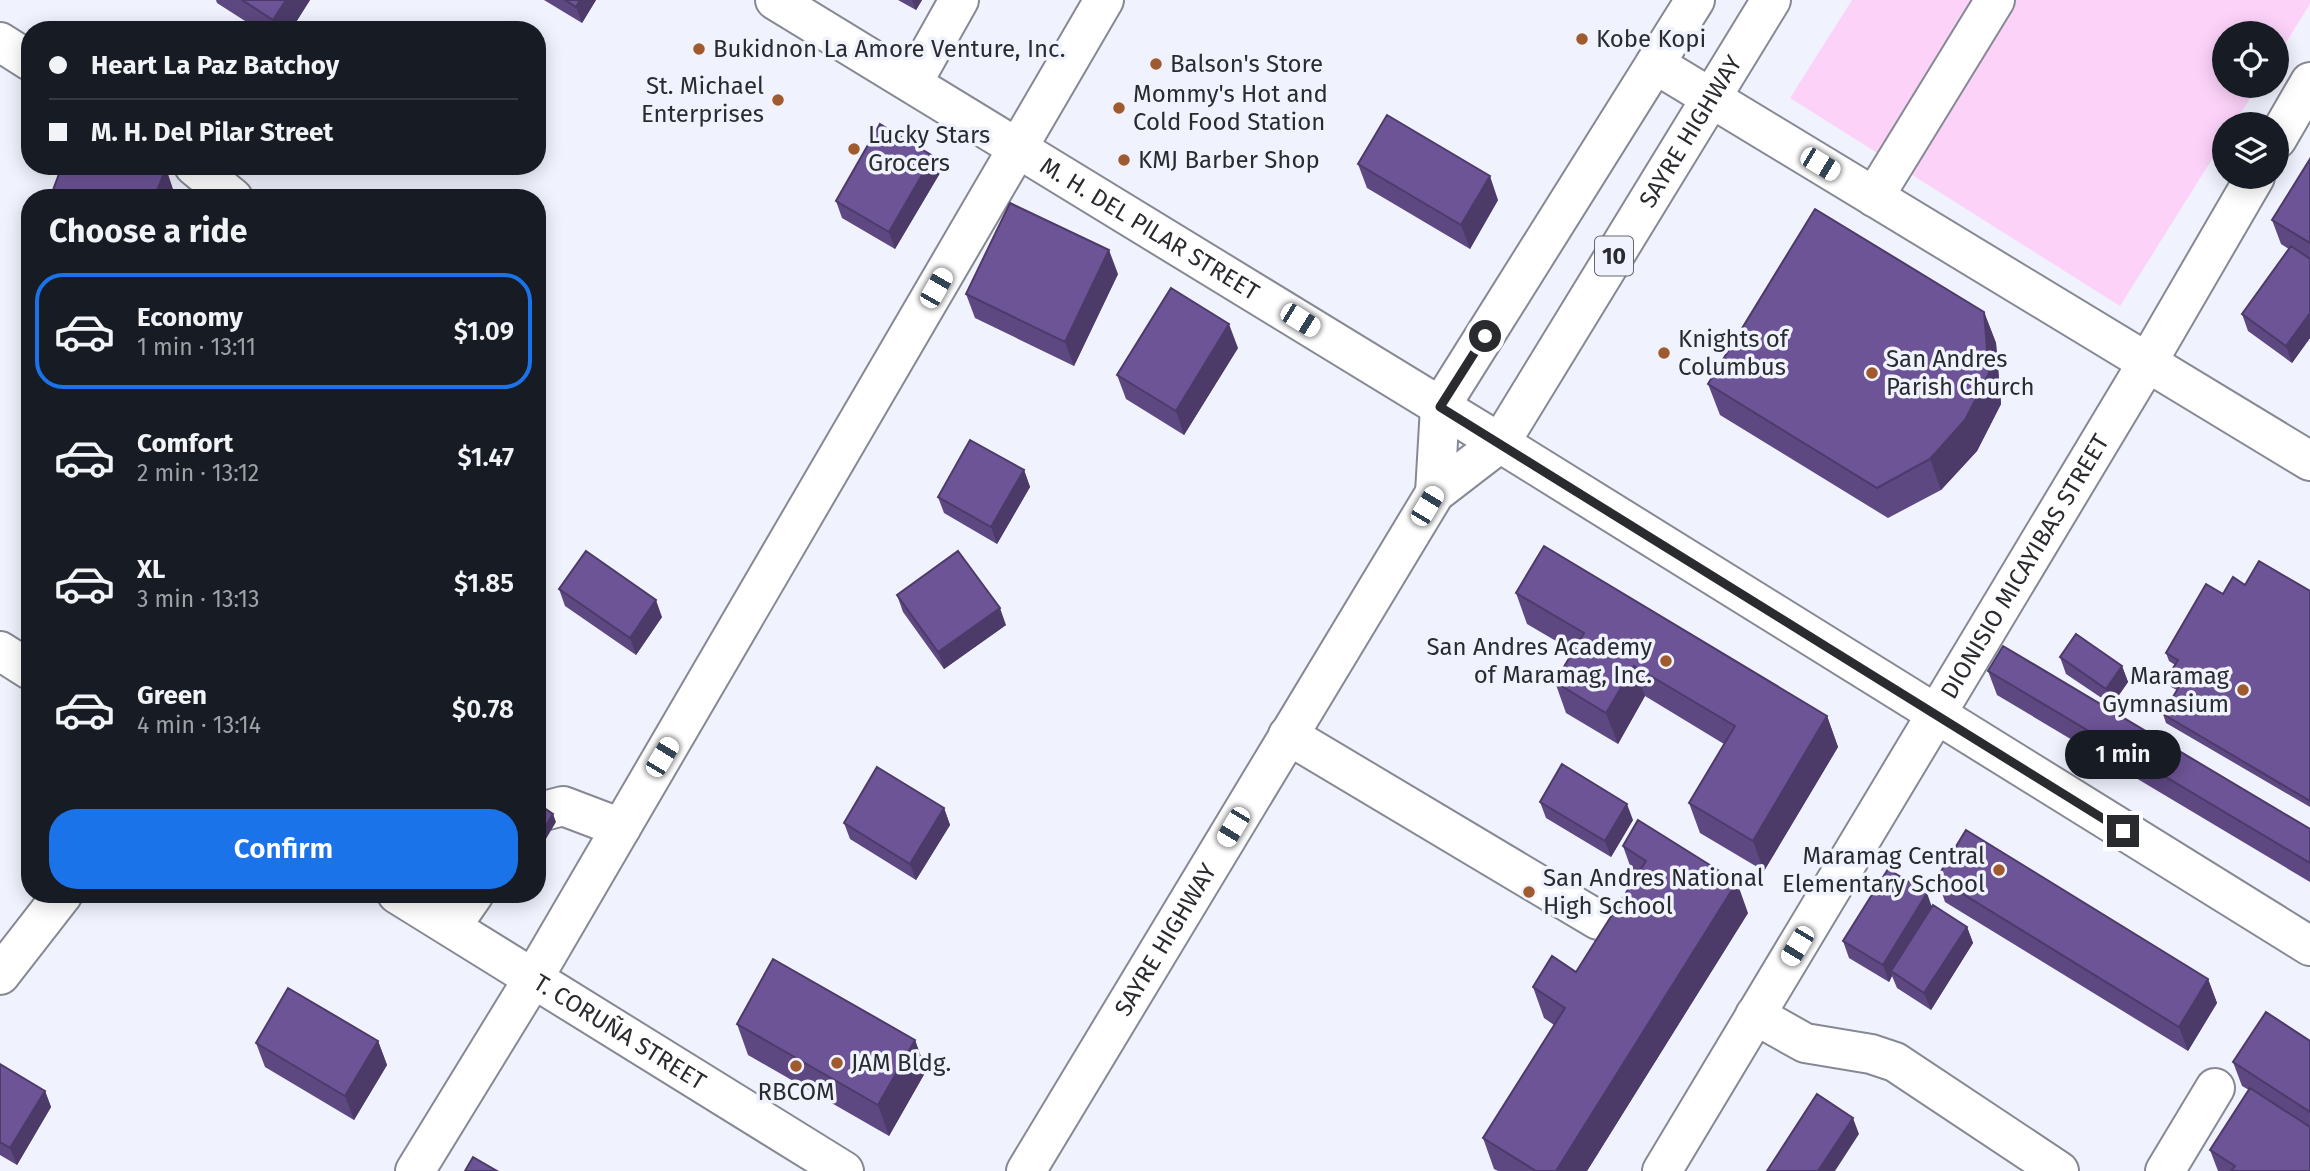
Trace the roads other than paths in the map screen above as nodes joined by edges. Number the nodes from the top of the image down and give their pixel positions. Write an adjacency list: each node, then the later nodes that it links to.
1 (775, 0): 10 (main road, M. H. DEL PILAR STREET)
2 (959, 0): 10 (main road)
3 (1104, 0): 14 (main road)
4 (1695, 0): 9 (main road, SAYRE HIGHWAY / 10)
5 (1771, 0): 12 (main road, SAYRE HIGHWAY / 10)
6 (1995, 0): 18 (main road)
7 (0, 43): 8 (main road)
8 (21, 56)
9 (1655, 64): 12 (main road); 20 (main road, SAYRE HIGHWAY / 10)
10 (913, 82): 14 (main road, M. H. DEL PILAR STREET)
11 (2310, 82): 13 (main road)
12 (1711, 98): 18 (main road); 21 (main road, SAYRE HIGHWAY / 10)
13 (2289, 118)
14 (1018, 147): 20 (main road, M. H. DEL PILAR STREET); 29 (main road)
15 (205, 175): 16 (main road)
16 (222, 189)
17 (2248, 189): 19 (main road, DIONISIO MICAYIBAS STREET)
18 (1874, 197): 19 (main road)
19 (2147, 363): 22 (main road); 26 (main road, DIONISIO MICAYIBAS STREET)
20 (1440, 407): 21 (main road, M. H. DEL PILAR STREET); 23 (main road, SAYRE HIGHWAY / 10)
21 (1500, 443): 23 (main road, SAYRE HIGHWAY / 10); 26 (main road, M. H. DEL PILAR STREET)
22 (2310, 461)
23 (1435, 493): 27 (main road, SAYRE HIGHWAY / 10)
24 (0, 651): 25 (main road)
25 (21, 664)
26 (1935, 716): 35 (main road, M. H. DEL PILAR STREET); 38 (main road, DIONISIO MICAYIBAS STREET)
27 (1288, 735): 33 (main road); 42 (main road, SAYRE HIGHWAY / 10)
28 (546, 810): 29 (main road)
29 (621, 828): 37 (main road)
30 (56, 903): 36 (main road)
31 (411, 903): 34 (main road, T. CORUÑA STREET)
32 (467, 903): 34 (main road)
33 (1598, 920)
34 (450, 927): 37 (main road, T. CORUÑA STREET)
35 (2310, 946)
36 (0, 975)
37 (534, 977): 40 (main road); 41 (main road, T. CORUÑA STREET)
38 (1755, 1015): 43 (main road, DIONISIO MICAYIBAS STREET); 44 (main road)
39 (2215, 1088): 45 (main road)
40 (415, 1171)
41 (844, 1171)
42 (1026, 1171)
43 (1662, 1171)
44 (2059, 1171)
45 (2165, 1171)

